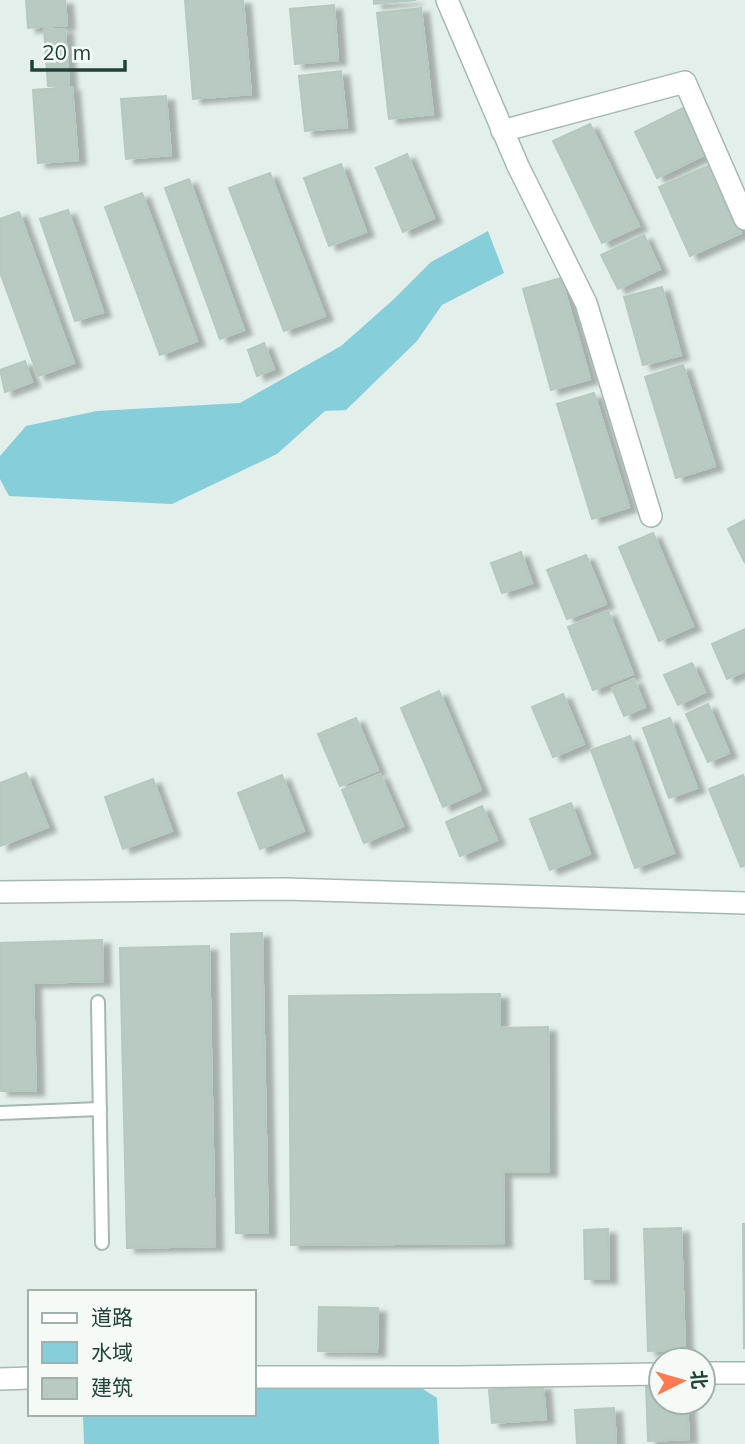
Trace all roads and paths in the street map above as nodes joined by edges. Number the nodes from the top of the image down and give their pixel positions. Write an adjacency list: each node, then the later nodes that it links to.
1 (447, 0): 2 (street)
2 (502, 131): 3 (street); 4 (street)
3 (745, 219)
4 (651, 516)
5 (0, 892): 6 (street)
6 (745, 904)
7 (98, 1002): 8 (lane)
8 (100, 1109): 9 (lane); 10 (lane)
9 (0, 1113)
10 (102, 1243)
11 (717, 1373): 12 (street)
12 (745, 1373)
13 (647, 1374): 14 (street)
14 (256, 1377)
15 (28, 1378): 16 (street)
16 (0, 1379)

